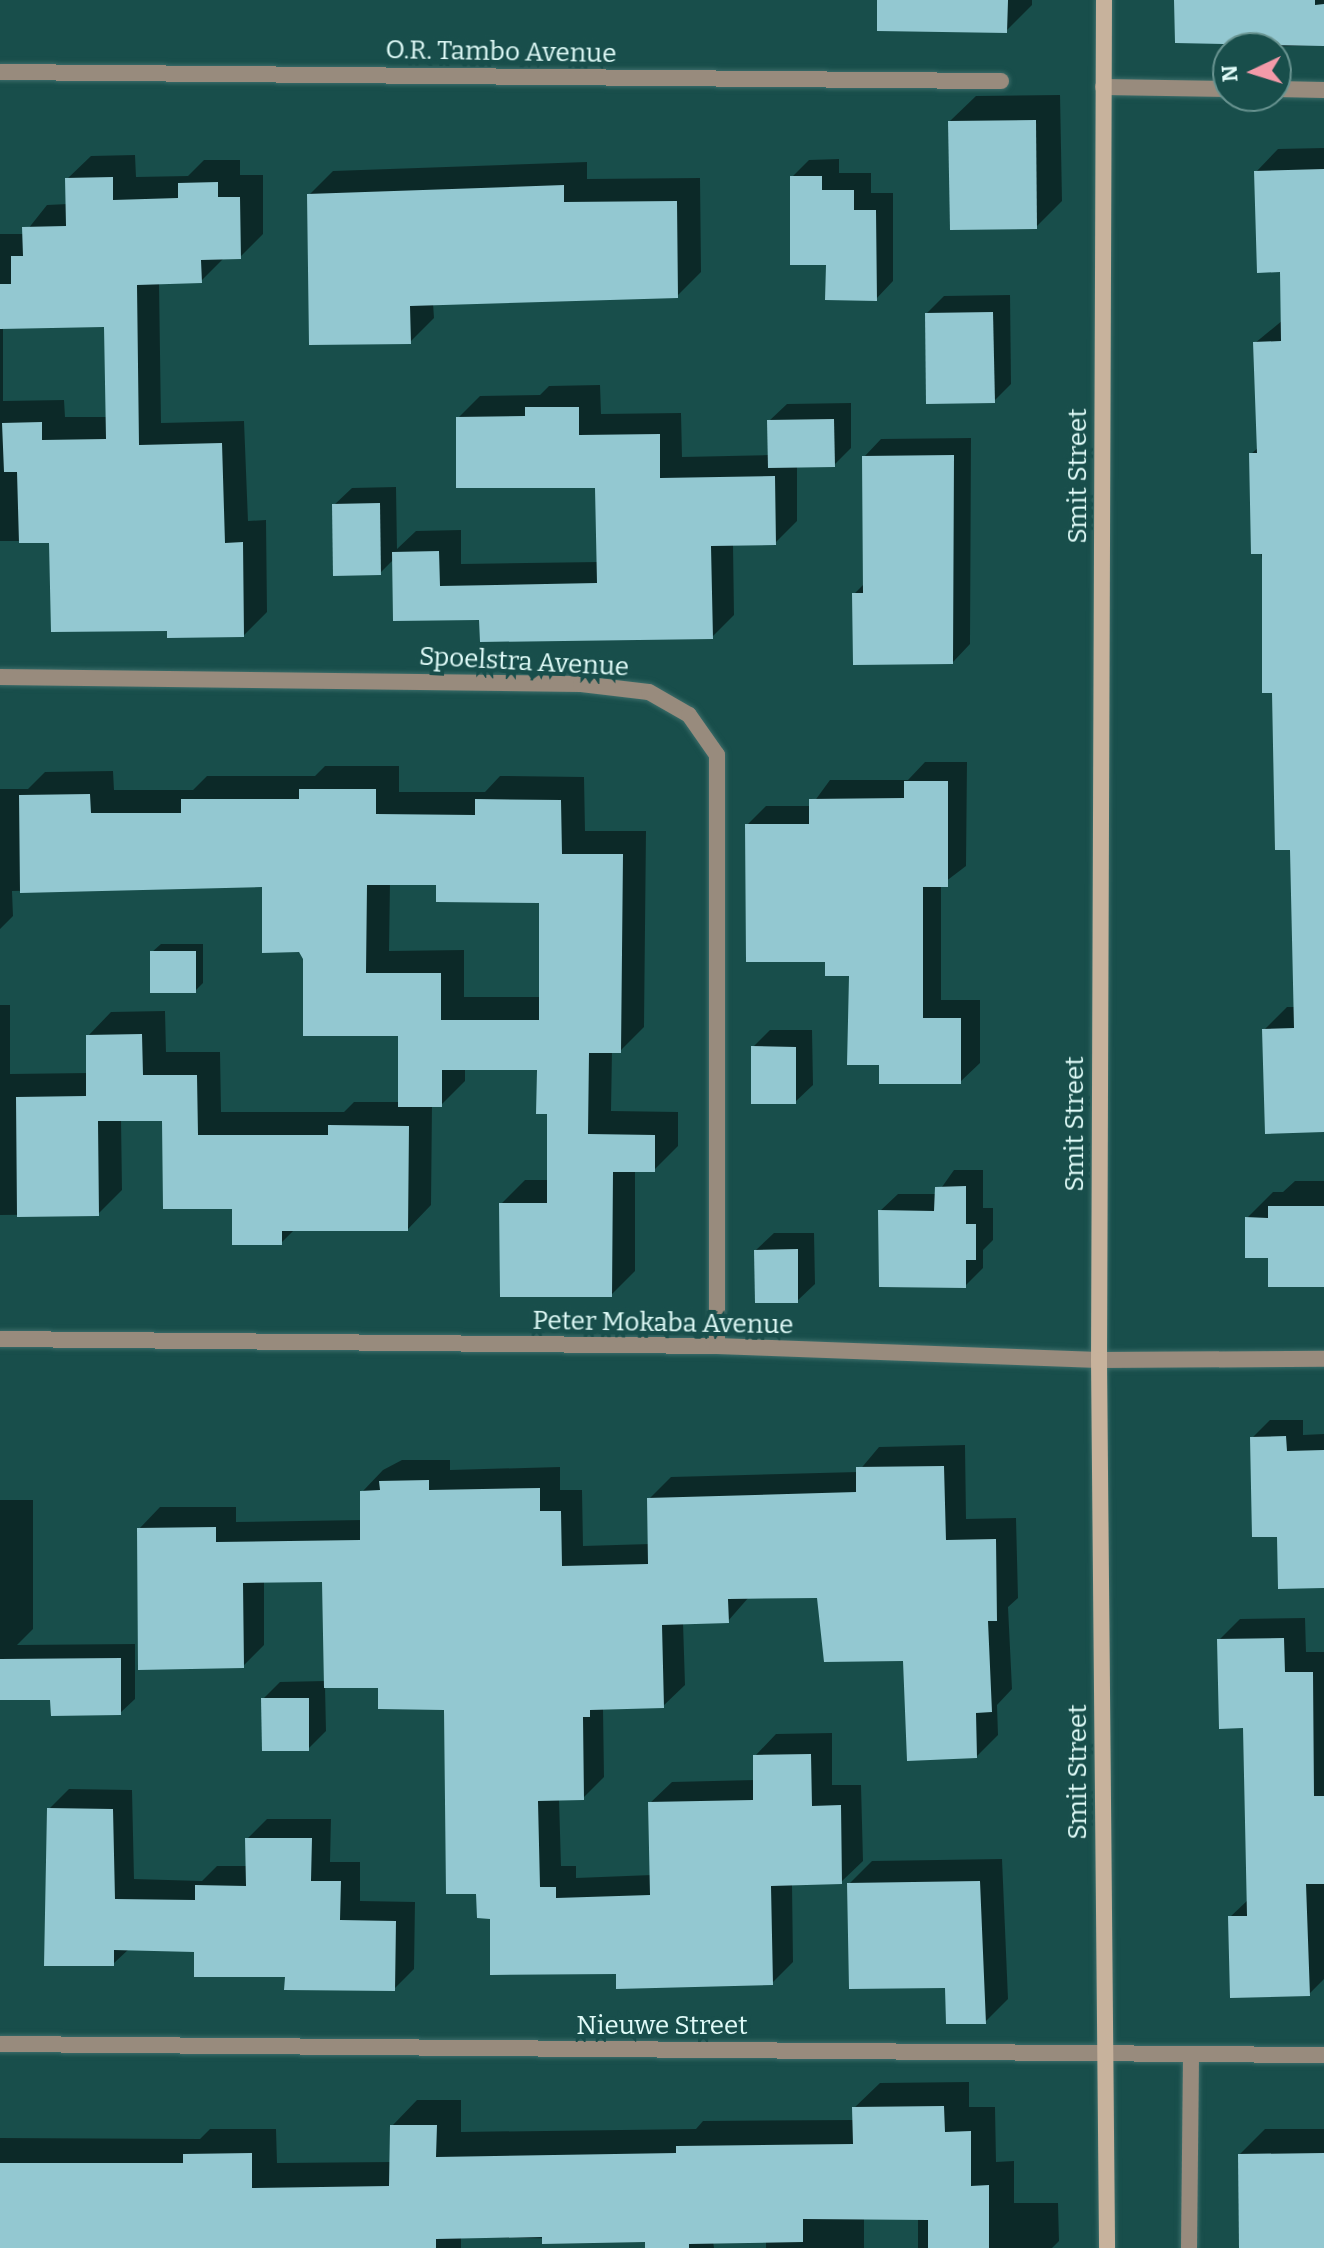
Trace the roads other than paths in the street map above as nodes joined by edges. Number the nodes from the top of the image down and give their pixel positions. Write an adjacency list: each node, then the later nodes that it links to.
1 (1104, 0): 4 (street, Smit Street)
2 (0, 72): 3 (street, O.R. Tambo Avenue)
3 (1001, 81)
4 (1103, 87): 5 (street); 12 (street, Smit Street)
5 (1212, 89)
6 (1292, 89): 7 (street)
7 (1324, 90)
8 (0, 677): 10 (street, Spoelstra Avenue)
9 (0, 1339): 10 (street, Peter Mokaba Avenue)
10 (717, 1346): 12 (street, Peter Mokaba Avenue)
11 (1324, 1359): 12 (street, Peter Mokaba Avenue)
12 (1099, 1360): 14 (street, Smit Street)
13 (0, 2044): 14 (street, Nieuwe Street)
14 (1104, 2054): 15 (street, Nieuwe Street); 17 (street, Smit Street)
15 (1191, 2054): 16 (street, Nieuwe Street); 18 (street)
16 (1324, 2055)
17 (1107, 2248)
18 (1189, 2248)

